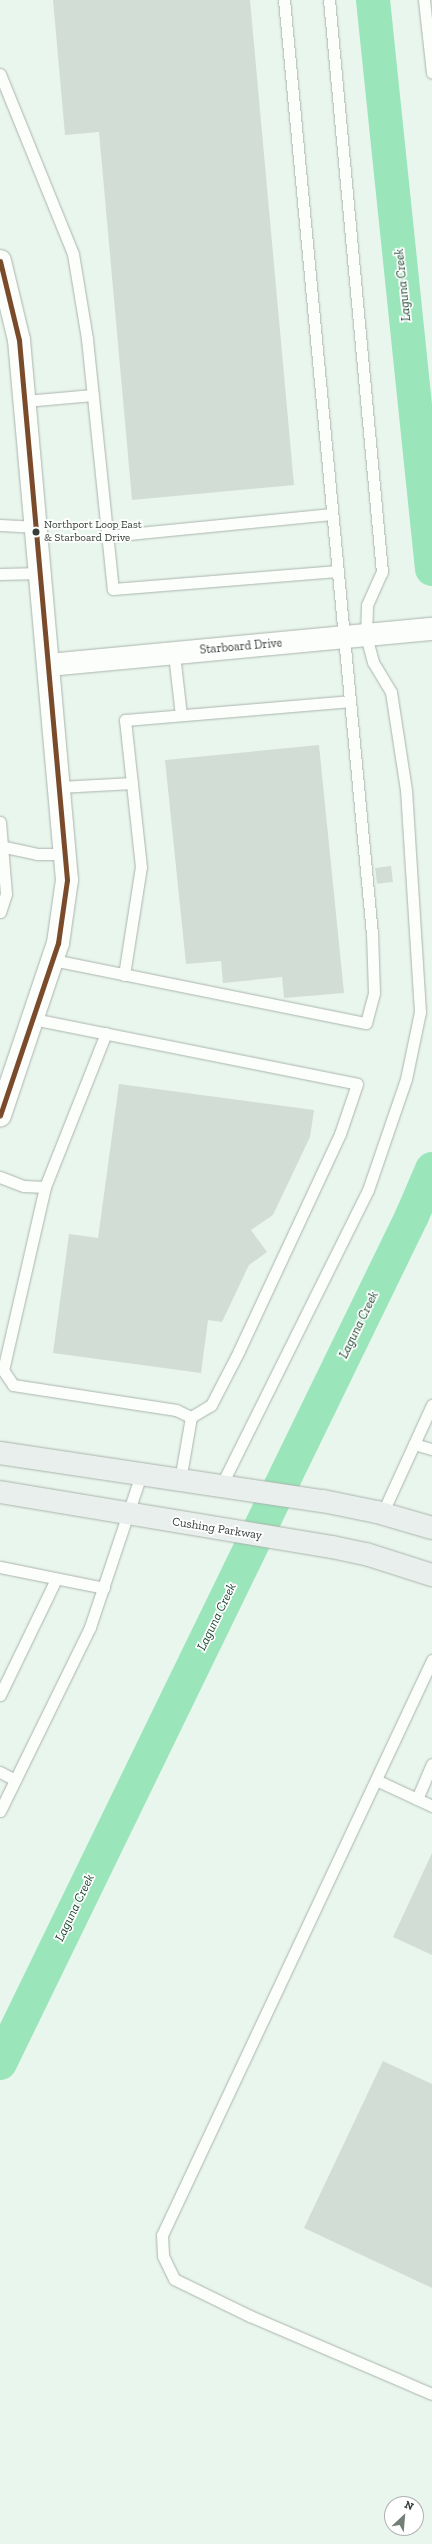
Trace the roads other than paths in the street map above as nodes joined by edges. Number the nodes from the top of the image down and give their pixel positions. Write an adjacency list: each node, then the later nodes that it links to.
1 (284, 0): 9 (lane)
2 (329, 0): 17 (lane)
3 (424, 0): 4 (lane)
4 (432, 73)
5 (0, 75): 7 (lane)
6 (0, 261): 8 (street)
7 (93, 395): 8 (lane); 12 (lane)
8 (26, 401): 11 (street)
9 (332, 514): 12 (lane); 13 (lane)
10 (0, 525): 11 (lane)
11 (37, 526): 14 (street)
12 (108, 536): 13 (lane)
13 (337, 571): 18 (lane)
14 (41, 573): 15 (lane); 20 (street)
15 (0, 574)
16 (432, 629): 17 (street, Starboard Drive)
17 (371, 635): 18 (street, Starboard Drive); 43 (lane)
18 (343, 638): 19 (street, Starboard Drive); 21 (lane)
19 (174, 654): 20 (street, Starboard Drive); 22 (lane)
20 (49, 665): 24 (street)
21 (349, 701): 22 (lane); 30 (lane)
22 (181, 715): 23 (lane)
23 (132, 783): 24 (lane); 30 (lane)
24 (60, 787): 27 (street)
25 (0, 822): 26 (lane)
26 (1, 846): 27 (lane); 28 (lane)
27 (66, 854): 29 (street)
28 (0, 912)
29 (53, 960): 30 (lane); 31 (street)
30 (124, 975)
31 (33, 1018): 32 (lane); 33 (street)
32 (106, 1033): 35 (lane); 37 (lane)
33 (0, 1112)
34 (0, 1177): 35 (lane)
35 (45, 1187): 37 (lane)
36 (432, 1405): 38 (lane)
37 (191, 1416): 42 (lane)
38 (414, 1444): 39 (lane); 45 (lane)
39 (432, 1449)
40 (0, 1453): 41 (main road)
41 (141, 1475): 42 (main road); 46 (lane)
42 (180, 1480): 43 (main road)
43 (227, 1487): 45 (main road)
44 (0, 1492): 46 (main road, Cushing Parkway)
45 (382, 1514): 47 (main road)
46 (129, 1515): 49 (main road, Cushing Parkway); 51 (lane)
47 (432, 1528)
48 (0, 1567): 50 (lane)
49 (432, 1575)
50 (56, 1579): 51 (lane); 53 (lane)
51 (104, 1588): 56 (lane)
52 (431, 1665): 57 (lane)
53 (0, 1695)
54 (432, 1764): 58 (lane)
55 (0, 1772): 56 (lane)
56 (15, 1780): 60 (lane)
57 (376, 1780): 58 (lane); 61 (lane)
58 (417, 1799): 59 (lane)
59 (432, 1806)
60 (0, 1811)
61 (432, 2394)

